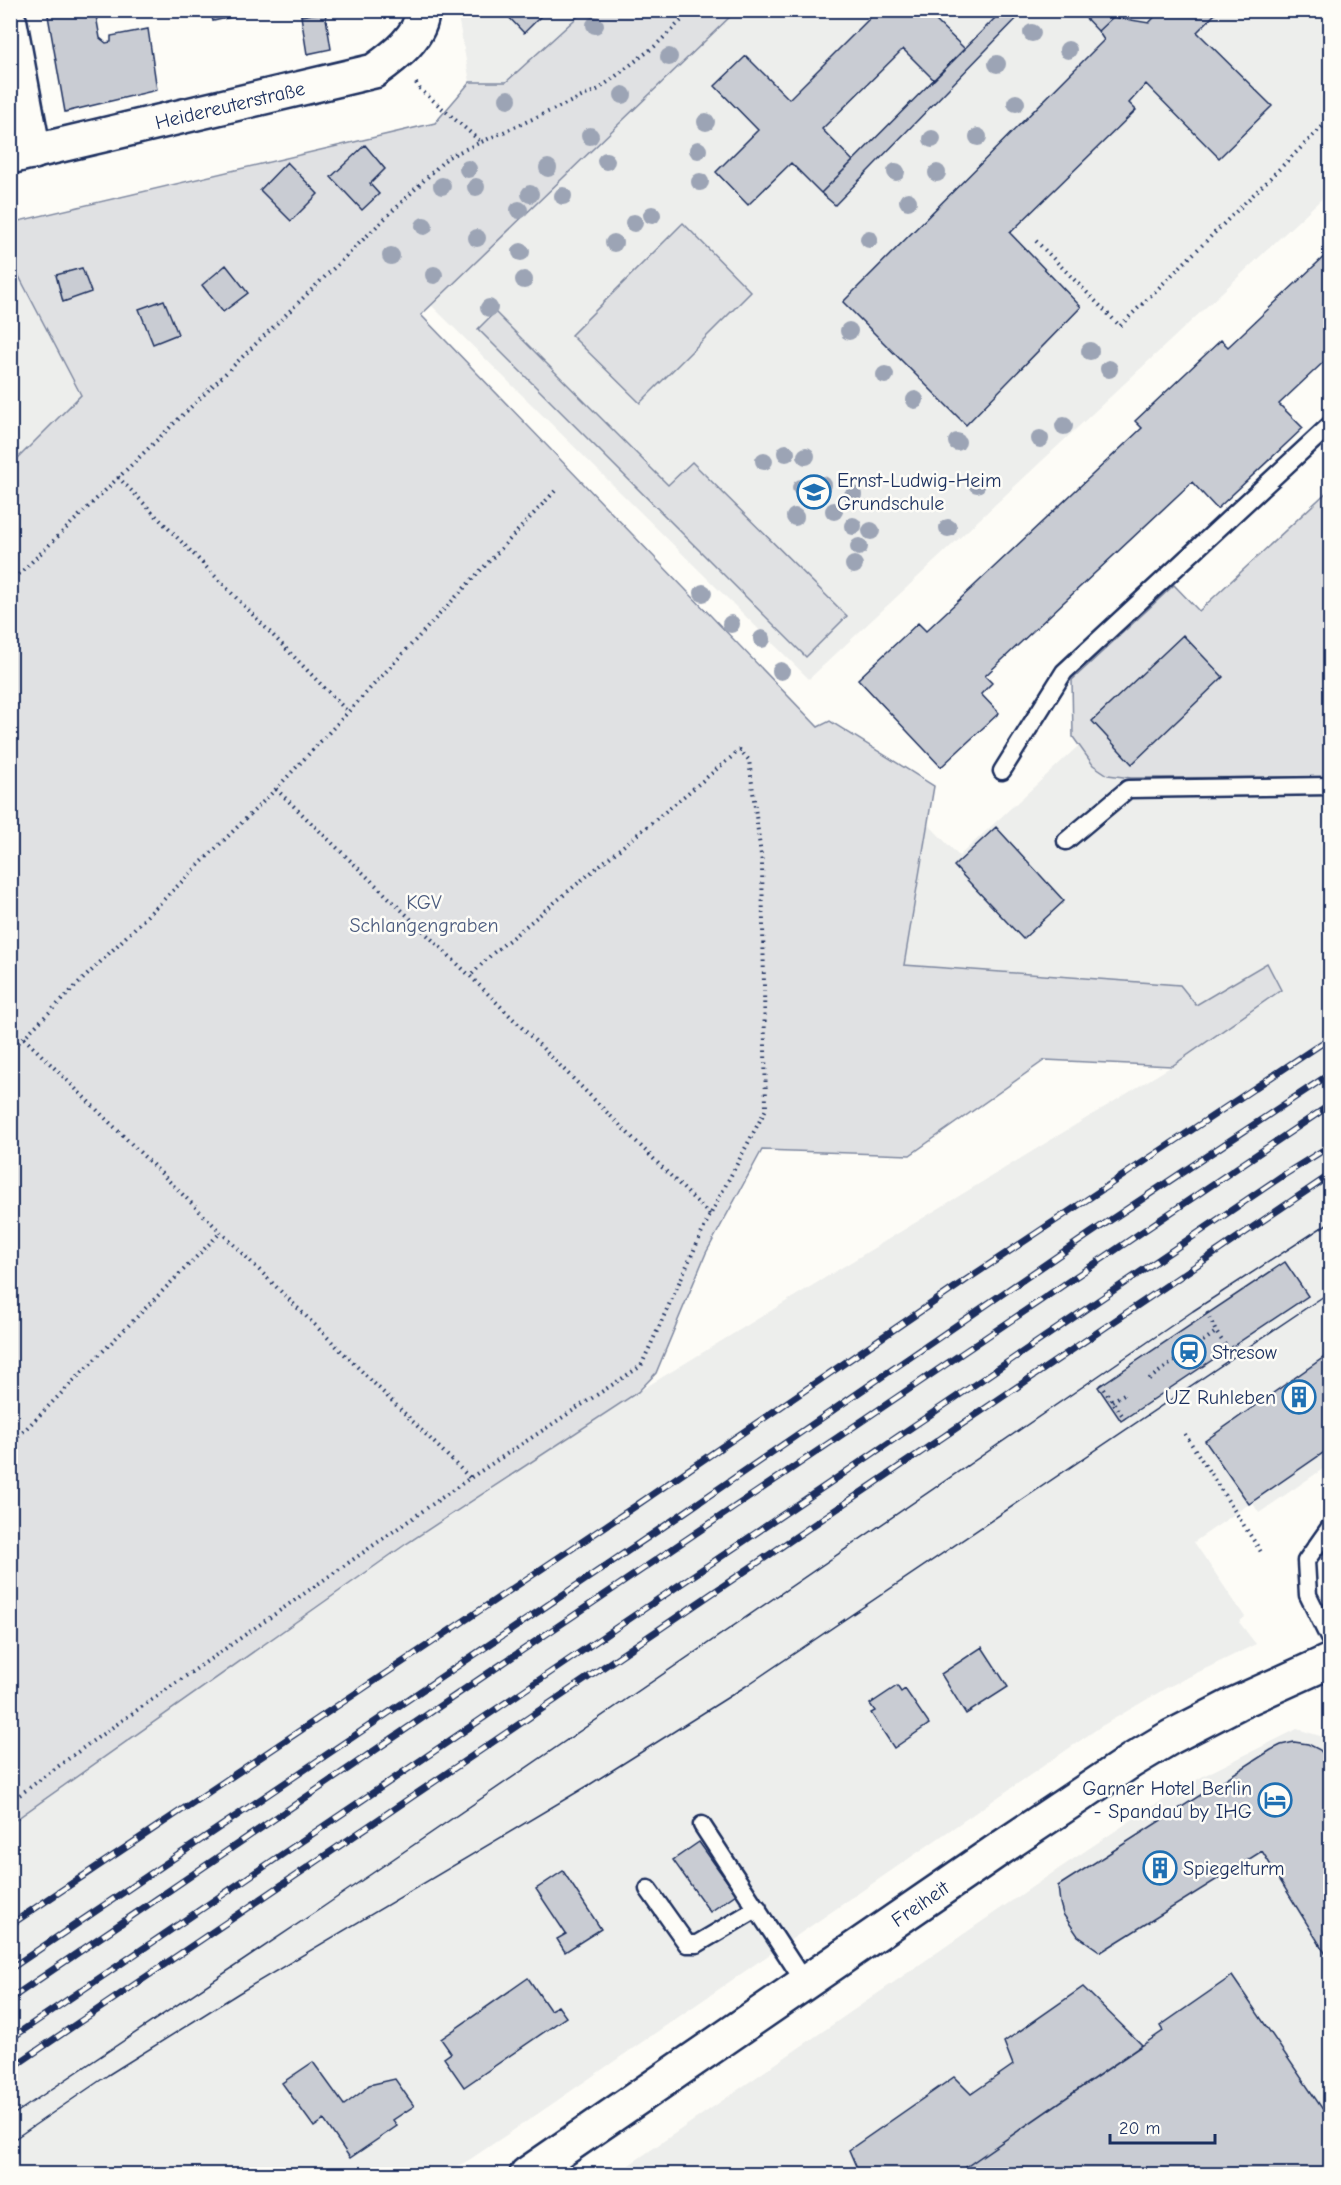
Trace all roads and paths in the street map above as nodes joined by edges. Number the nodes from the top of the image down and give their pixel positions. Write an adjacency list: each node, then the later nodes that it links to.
1 (422, 10): 4 (street, Heidereuterstraße)
2 (692, 10): 6 (path)
3 (10, 23): 7 (street)
4 (396, 56): 6 (path); 7 (street, Heidereuterstraße)
5 (1330, 118): 8 (path)
6 (481, 142): 10 (path)
7 (22, 155)
8 (1036, 241)
9 (1330, 425): 14 (lane)
10 (118, 477): 12 (path); 13 (path)
11 (555, 492): 13 (path)
12 (10, 583)
13 (348, 712): 16 (path)
14 (1002, 771)
15 (1330, 786): 17 (lane)
16 (276, 789): 18 (path); 19 (path)
17 (1066, 840)
18 (470, 976): 21 (path); 21 (path)
19 (24, 1038): 20 (path); 22 (path)
20 (10, 1051)
21 (710, 1215): 33 (path)
22 (221, 1232): 32 (path); 33 (path)
23 (1207, 1312): 24 (path)
24 (1216, 1332): 25 (path); 26 (path)
25 (1228, 1349)
26 (1149, 1379)
27 (1100, 1384): 29 (path)
28 (1126, 1393): 29 (path)
29 (1112, 1401): 30 (path)
30 (1125, 1419)
31 (1185, 1434): 35 (path)
32 (10, 1446)
33 (470, 1478): 38 (path)
34 (1330, 1527): 36 (lane)
35 (1263, 1555)
36 (1330, 1640)
37 (1330, 1661): 42 (street, Freiheit)
38 (10, 1802)
39 (702, 1825): 41 (lane)
40 (648, 1889): 41 (lane)
41 (758, 1908): 42 (lane)
42 (805, 1983): 43 (street, Freiheit)
43 (526, 2175)

